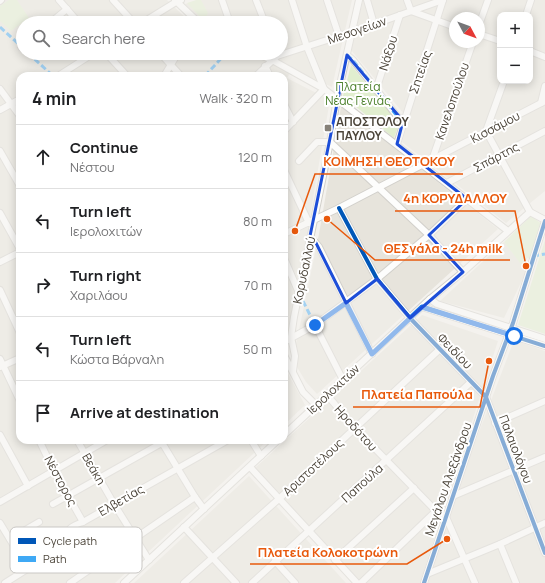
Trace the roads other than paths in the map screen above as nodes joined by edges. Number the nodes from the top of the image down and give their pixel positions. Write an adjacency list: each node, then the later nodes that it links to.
1 (59, 0): 14 (street)
2 (113, 0): 21 (street)
3 (222, 0): 24 (street)
4 (256, 0): 25 (street)
5 (292, 0): 33 (street)
6 (327, 0): 30 (street)
7 (359, 0): 29 (street, Κορυδαλλού)
8 (367, 0): 27 (street)
9 (407, 0): 15 (street)
10 (443, 0): 15 (street, Μεσογείων); 26 (street, Σητείας)
11 (488, 0): 16 (street)
12 (531, 0): 17 (street)
13 (177, 1): 22 (street); 23 (street)
14 (67, 9): 19 (street); 20 (street)
15 (411, 11): 18 (street, Μεσογείων); 26 (street)
16 (484, 12)
17 (527, 12)
18 (400, 15): 27 (street, Μεσογείων); 57 (street, Νάξου)
19 (58, 16)
20 (73, 16)
21 (128, 16)
22 (153, 16)
23 (191, 16)
24 (228, 16)
25 (262, 16)
26 (437, 21): 28 (street); 65 (street, Σητείας)
27 (374, 24): 29 (street, Μεσογείων)
28 (449, 25)
29 (352, 32): 30 (street, Μεσογείων); 37 (street, Κορυδαλλού)
30 (339, 36): 33 (street, Μεσογείων)
31 (485, 36): 32 (street)
32 (497, 40)
33 (307, 47): 35 (street, Μεσογείων); 56 (street)
34 (471, 48): 74 (street, Κανελοπούλου)
35 (288, 52)
36 (533, 52): 38 (street)
37 (347, 55): 57 (street); 58 (street, Κορυδαλλού)
38 (545, 57)
39 (83, 60): 47 (street)
40 (112, 60): 48 (street)
41 (166, 60): 45 (street)
42 (174, 60): 45 (street)
43 (271, 60): 46 (street)
44 (281, 60): 56 (street)
45 (171, 65): 49 (street); 50 (street)
46 (265, 66): 51 (street); 52 (street)
47 (64, 72)
48 (123, 72)
49 (167, 72)
50 (177, 72)
51 (260, 72)
52 (268, 72)
53 (503, 84): 68 (street)
54 (545, 86): 60 (street)
55 (0, 89): 61 (street)
56 (324, 89): 58 (street); 66 (street)
57 (376, 90): 65 (street)
58 (337, 98): 70 (street, Κορυδαλλού); 71 (street)
59 (16, 102): 61 (street)
60 (543, 102): 68 (street, Κισσάμου)
61 (11, 105): 62 (street); 63 (street)
62 (0, 110)
63 (16, 111)
64 (288, 113): 66 (street)
65 (403, 121): 71 (street, Σητείας)
66 (292, 122): 67 (street)
67 (288, 126)
68 (486, 131): 73 (street); 74 (street, Κισσάμου)
69 (545, 131): 73 (street, Σπάρτης)
70 (330, 142): 75 (street); 80 (street); 85 (street, Κορυδαλλού)
71 (397, 144): 76 (street)
72 (0, 151): 77 (street)
73 (499, 155): 79 (street, Σπάρτης); 83 (street)
74 (432, 160): 76 (street, Κισσάμου)
75 (299, 161)
76 (423, 164): 79 (street); 80 (street, Κισσάμου)
77 (16, 179)
78 (288, 179): 87 (street)
79 (447, 183): 81 (street)
80 (378, 187): 82 (street, Κισσάμου); 90 (street)
81 (467, 199): 88 (street); 90 (street)
82 (338, 208): 85 (street, Κισσάμου); 97 (street, Φειδίου)
83 (530, 212): 86 (street); 88 (street, Ιερολοχιτών)
84 (0, 213): 92 (street)
85 (315, 220): 87 (street, Κισσάμου); 91 (street, Κορυδαλλού)
86 (545, 221): 106 (street, Μεγάλου Αλεξάνδρου)
87 (308, 223): 89 (street, Κισσάμου)
88 (508, 231): 96 (street, Ιερολοχιτών)
89 (288, 232)
90 (429, 235): 96 (street); 97 (street)
91 (309, 241): 99 (street, Κορυδαλλού); 101 (street)
92 (16, 242)
93 (16, 254): 94 (street)
94 (0, 262)
95 (288, 267): 99 (street)
96 (464, 272): 100 (street, Ιερολοχιτών)
97 (377, 279): 101 (street); 103 (street, Φειδίου)
98 (0, 290): 104 (street)
99 (299, 293): 107 (street, Κορυδαλλού)
100 (430, 299): 102 (street, Ιερολοχιτών); 106 (street)
101 (346, 303): 105 (street); 112 (street)
102 (422, 307): 103 (street, Ιερολοχιτών); 106 (street)
103 (410, 318): 111 (street, Φειδίου); 112 (street, Ιερολοχιτών)
104 (16, 324)
105 (315, 325): 107 (street); 118 (street)
106 (510, 331): 109 (street); 110 (street); 122 (street, Μεγάλου Αλεξάνδρου)
107 (291, 337): 108 (street); 117 (street, Κορυδαλλού)
108 (288, 339)
109 (545, 339)
110 (545, 346)
111 (440, 349): 119 (street, Φειδίου); 126 (street, Αριστοτέλους)
112 (372, 354): 118 (street, Ιερολοχιτών)
113 (0, 359): 116 (street)
114 (16, 360): 116 (street)
115 (288, 362): 117 (street)
116 (2, 366): 120 (street)
117 (293, 371): 124 (street)
118 (343, 380): 121 (street, Ιερολοχιτών)
119 (471, 382): 122 (street, Φειδίου); 140 (street, Παπούλα)
120 (16, 393)
121 (327, 395): 124 (street, Ιερολοχιτών); 126 (street, Ηροδότου)
122 (486, 397): 125 (street, Παλαιολόγου); 149 (street, Μεγάλου Αλεξάνδρου)
123 (545, 401): 125 (street)
124 (316, 405): 127 (street, Ιερολοχιτών)
125 (495, 422): 143 (street, Παλαιολόγου)
126 (355, 428): 140 (street, Ηροδότου); 151 (street, Αριστοτέλους)
127 (288, 431)
128 (0, 435): 146 (street)
129 (41, 444): 144 (street, Νέστορος)
130 (79, 444): 137 (street, Βεάκη)
131 (100, 444): 137 (street)
132 (158, 444): 145 (street)
133 (164, 444): 142 (street)
134 (221, 444): 142 (street, Ελβετίας)
135 (254, 444): 138 (street)
136 (274, 444): 138 (street)
137 (84, 453): 144 (street); 145 (street, Βεάκη)
138 (261, 456): 141 (street)
139 (545, 457): 143 (street)
140 (386, 460): 147 (street, Ηροδότου); 167 (street, Παπούλα)
141 (250, 467): 151 (street); 155 (street)
142 (177, 469): 150 (street); 154 (street, Ελβετίας)
143 (514, 469): 149 (street); 166 (street, Παλαιολόγου)
144 (54, 470): 146 (street); 148 (street, Νέστορος)
145 (99, 478): 148 (street); 154 (street, Βεάκη)
146 (28, 486): 152 (street)
147 (414, 488): 156 (street, Ηροδότου); 177 (street)
148 (67, 496): 153 (street); 159 (street, Νέστορος)
149 (453, 496): 157 (street, Μεγάλου Αλεξάνδρου)
150 (195, 498): 155 (street); 169 (street)
151 (280, 498): 167 (street); 174 (street, Αριστοτέλους)
152 (0, 501)
153 (53, 504)
154 (114, 504): 159 (street, Ελβετίας); 164 (street, Βεάκη)
155 (204, 509): 165 (street)
156 (436, 512): 157 (street); 193 (street)
157 (446, 517): 175 (street); 183 (street, Μεγάλου Αλεξάνδρου)
158 (39, 522): 162 (street)
159 (83, 522): 163 (street, Ελβετίας)
160 (0, 523): 168 (street)
161 (545, 523): 166 (street)
162 (30, 527)
163 (71, 527)
164 (128, 527)
165 (184, 527): 174 (street); 176 (street)
166 (535, 527): 171 (street); 173 (street, Παλαιολόγου)
167 (309, 530): 177 (street); 178 (street, Παπούλα)
168 (2, 531): 170 (street)
169 (142, 533)
170 (10, 539)
171 (500, 544): 175 (street); 196 (street)
172 (142, 550): 176 (street, Βεάκη)
173 (545, 553)
174 (213, 558): 184 (street, Αριστοτέλους); 189 (street)
175 (465, 559): 183 (street); 195 (street)
176 (149, 560): 179 (street)
177 (335, 560): 192 (street)
178 (275, 561): 190 (street, Παπούλα); 191 (street)
179 (142, 567)
180 (21, 573): 185 (street, Ελβετίας)
181 (84, 573): 186 (street)
182 (135, 573): 187 (street)
183 (427, 574): 194 (street, Μεγάλου Αλεξάνδρου)
184 (192, 580): 188 (street, Αριστοτέλους)
185 (5, 583)
186 (70, 583)
187 (125, 583)
188 (184, 583)
189 (236, 583)
190 (252, 583)
191 (295, 583)
192 (357, 583)
193 (361, 583)
194 (424, 583)
195 (475, 583)
196 (516, 583)

